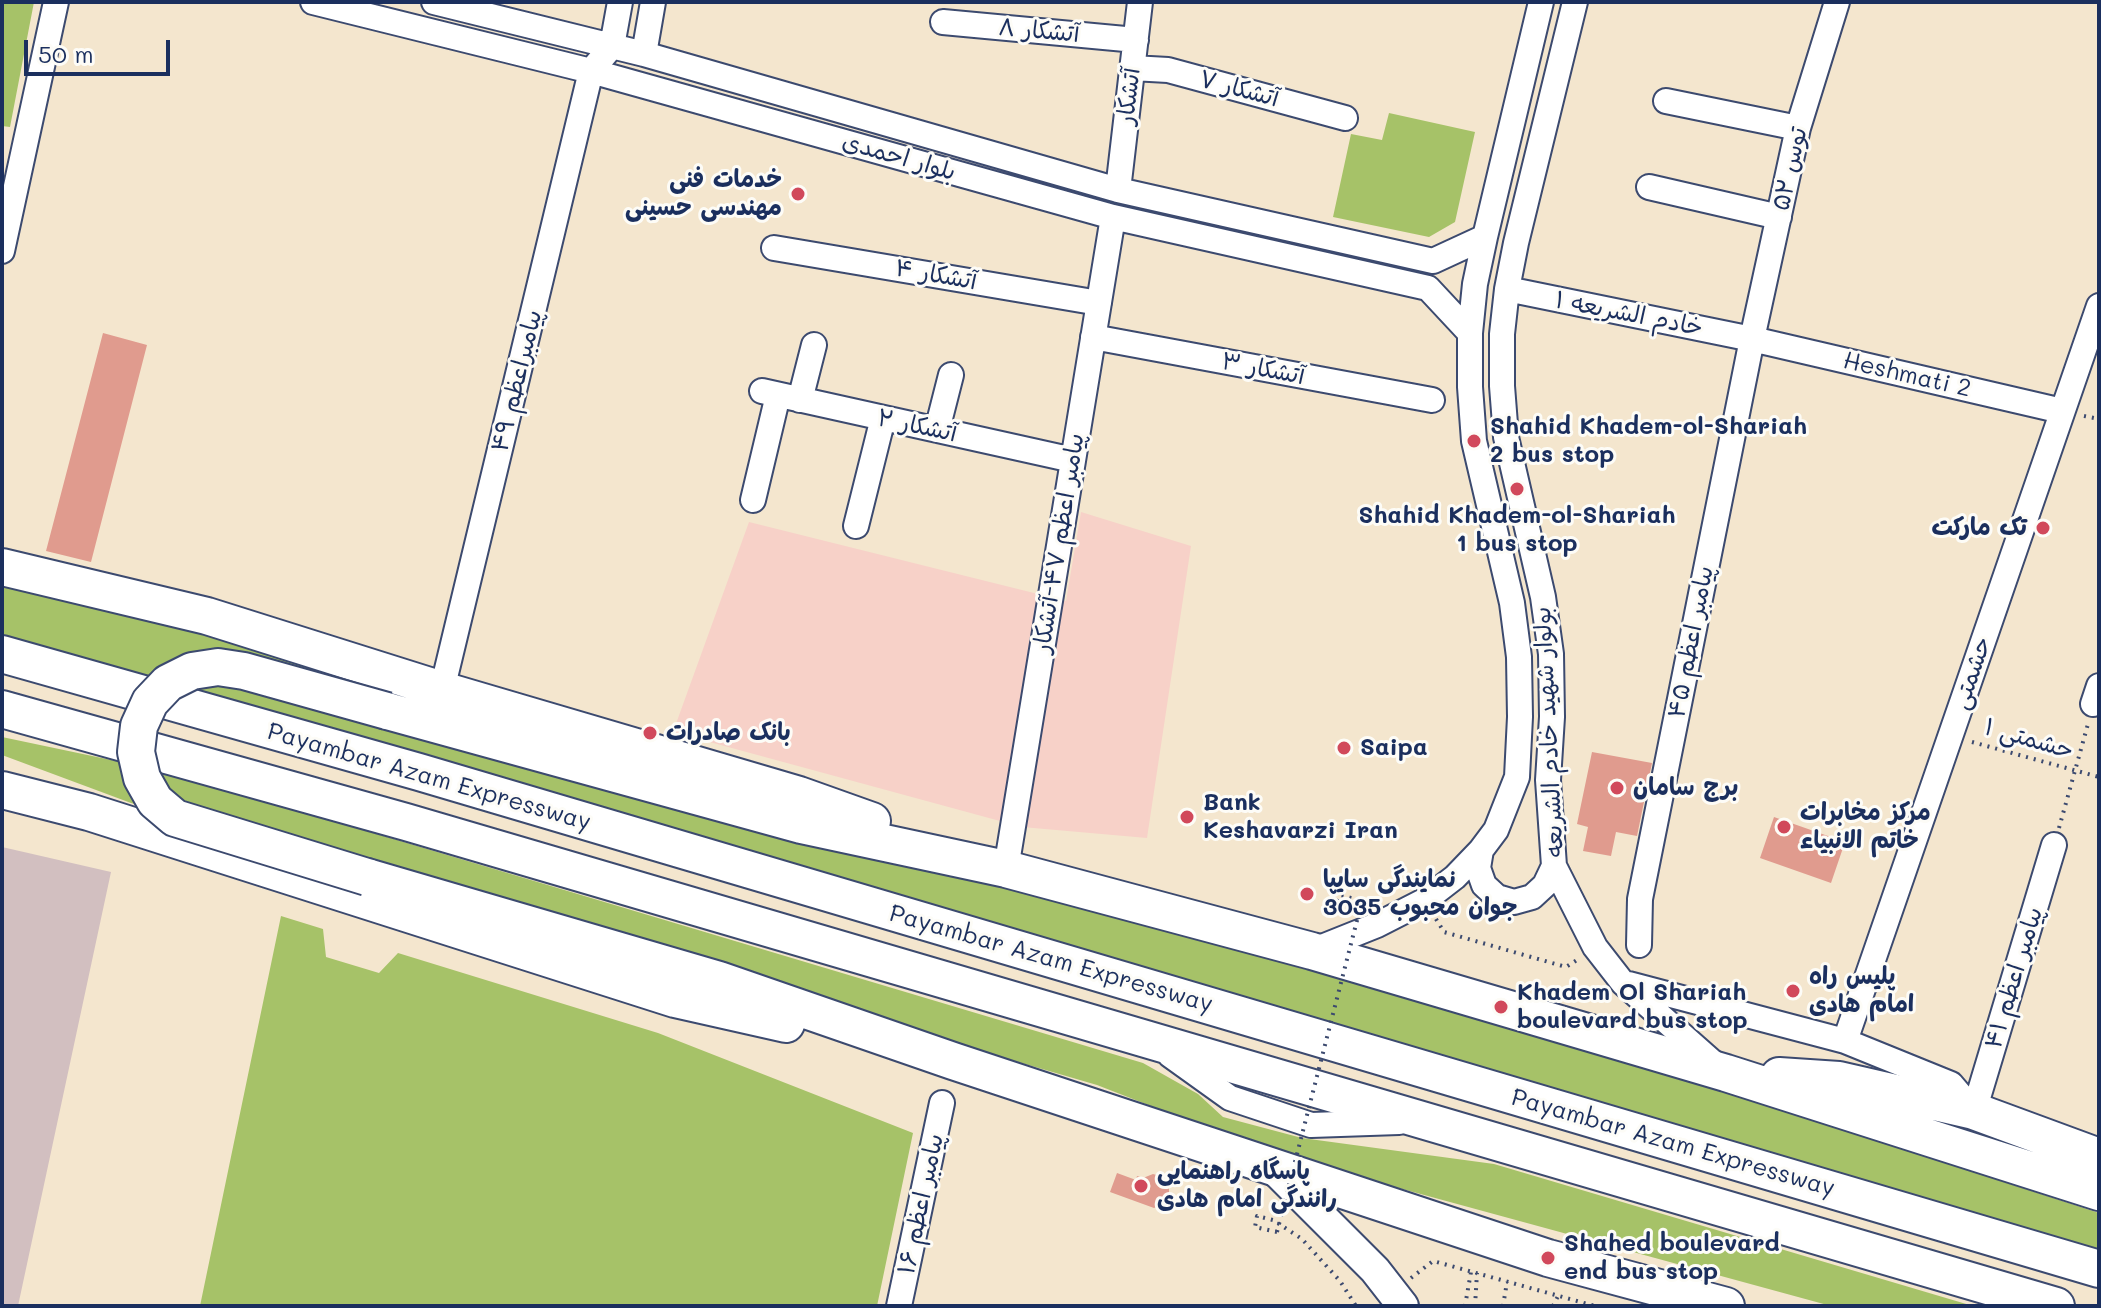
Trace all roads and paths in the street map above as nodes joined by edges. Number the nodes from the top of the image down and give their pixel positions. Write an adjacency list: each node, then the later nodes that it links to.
1 (56, 2): 25 (street)
2 (313, 2): 15 (street, بلوار احمدی)
3 (434, 2): 12 (street, بلوار احمدی)
4 (620, 2): 12 (street)
5 (653, 2): 13 (street)
6 (1140, 2): 11 (street, آتشکار)
7 (1541, 2): 23 (street, بولوار شهید خادم الشریعه)
8 (1575, 2): 28 (street, بولوار شهید خادم الشریعه)
9 (1837, 2): 18 (street, توس ۵۲)
10 (943, 22): 11 (street, آتشکار ۸)
11 (1136, 40): 14 (street, آتشکار)
12 (612, 46): 13 (street, بلوار احمدی); 15 (street)
13 (644, 54): 15 (street); 20 (street, بلوار احمدی)
14 (1132, 68): 17 (street, آتشکار ۷); 20 (street, آتشکار)
15 (591, 71): 21 (street, بلوار احمدی); 46 (street, پیامبراعظم ۴۹)
16 (1666, 101): 18 (street)
17 (1345, 118)
18 (1798, 128): 22 (street, توس ۵۲)
19 (1649, 187): 22 (street)
20 (1118, 190): 26 (street, بلوار احمدی)
21 (1113, 217): 27 (street, بلوار احمدی); 29 (street, پیامبر اعظم ۴۷-آتشکار)
22 (1779, 217): 33 (street, توس ۵۲)
23 (1485, 237): 26 (street); 31 (street, بولوار شهید خادم الشریعه)
24 (774, 248): 29 (street, آتشکار ۴)
25 (2, 251)
26 (1433, 261): 27 (street)
27 (1428, 288): 31 (street)
28 (1507, 289): 33 (street, خادم الشریعه ۱); 57 (street, بولوار شهید خادم الشریعه)
29 (1099, 303): 32 (street, پیامبر اعظم ۴۷-آتشکار)
30 (2099, 306): 38 (street, حشمتی)
31 (1470, 333): 56 (street, بولوار شهید خادم الشریعه)
32 (1093, 337): 37 (street, آتشکار ۳); 41 (street, پیامبر اعظم ۴۷-آتشکار)
33 (1752, 339): 38 (street, Heshmati 2); 61 (street, پیامبر اعظم ۴۵)
34 (814, 345): 36 (street)
35 (951, 375): 40 (street)
36 (780, 395): 39 (street, آتشکار ۲); 42 (street)
37 (1432, 400)
38 (2062, 411): 49 (street, حشمتی)
39 (883, 418): 40 (street, آتشکار ۲); 43 (street)
40 (937, 430): 41 (street, آتشکار ۲)
41 (1073, 460): 58 (street, پیامبر اعظم ۴۷-آتشکار)
42 (753, 500)
43 (856, 526)
44 (2, 567): 46 (highway)
45 (2, 654): 73 (highway, Payambar Azam Expressway)
46 (442, 690): 58 (highway)
47 (2096, 695): 50 (path)
48 (2, 709): 88 (highway, Payambar Azam Expressway)
49 (1950, 736): 50 (path, حشمتی ۱); 65 (street, حشمتی)
50 (2075, 771): 52 (path, حشمتی ۱); 55 (path)
51 (2, 775): 54 (highway)
52 (2099, 777)
53 (2, 790): 54 (highway)
54 (89, 812): 66 (highway)
55 (2054, 845): 69 (street, پیامبر اعظم ۴۱)
56 (1481, 850): 57 (street); 60 (street, بولوار شهید خادم الشریعه)
57 (1554, 866): 62 (street, بولوار شهید خادم الشریعه)
58 (1006, 869): 63 (highway); 66 (highway, bridge)
59 (1338, 901): 80 (path, bridge)
60 (1424, 901): 62 (path); 63 (street, بولوار شهید خادم الشریعه)
61 (1639, 945)
62 (1595, 947): 64 (street, بولوار شهید خادم الشریعه)
63 (1312, 951): 67 (highway)
64 (1623, 983): 65 (street); 67 (street, بولوار شهید خادم الشریعه)
65 (1845, 1041): 69 (street)
66 (953, 1061): 71 (highway)
67 (1726, 1073): 69 (highway); 72 (highway)
68 (942, 1103): 79 (street, پیامبر اعظم ۱۶)
69 (1974, 1111): 70 (highway)
70 (2099, 1157)
71 (1269, 1165): 77 (main road); 87 (highway)
72 (2099, 1192)
73 (2099, 1269)
74 (1474, 1272): 75 (path); 77 (path); 81 (path); 82 (path)
75 (1507, 1282): 76 (path); 83 (path)
76 (1558, 1296): 78 (path); 84 (path)
77 (1398, 1299)
78 (1575, 1300): 85 (path); 86 (path)
79 (899, 1306)
80 (1356, 1306)
81 (1465, 1306)
82 (1475, 1306)
83 (1503, 1306)
84 (1553, 1306)
85 (1571, 1306)
86 (1595, 1306)
87 (1726, 1306)
88 (2056, 1306)

